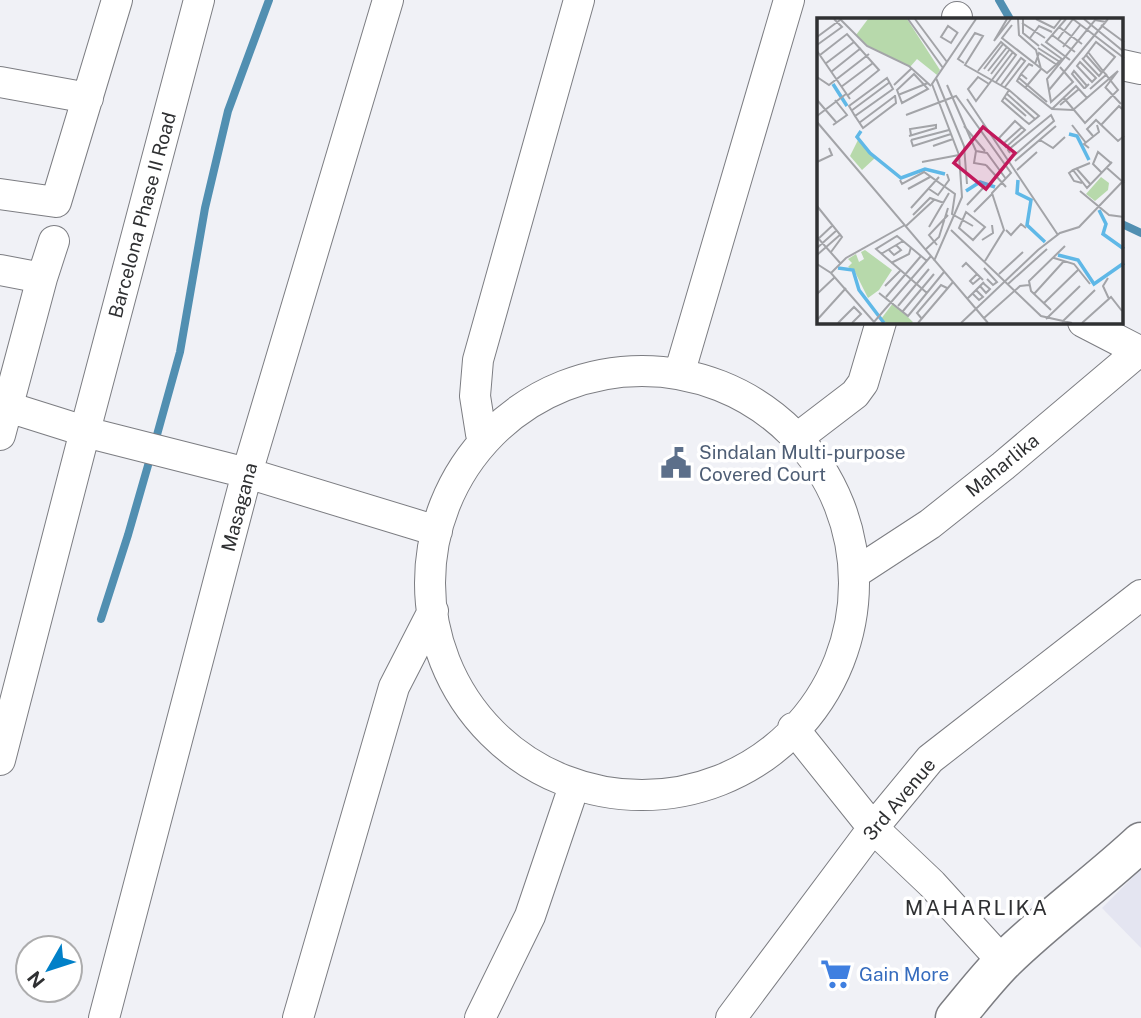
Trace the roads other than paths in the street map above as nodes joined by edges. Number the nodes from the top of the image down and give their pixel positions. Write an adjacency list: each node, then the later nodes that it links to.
1 (117, 0): 7 (street)
2 (199, 0): 17 (street, Barcelona Phase II Road)
3 (388, 0): 20 (street, Masagana)
4 (579, 0): 18 (street)
5 (789, 0): 15 (street)
6 (0, 82): 7 (street)
7 (88, 98): 8 (street)
8 (0, 194)
9 (54, 241): 11 (street)
10 (0, 270): 11 (street)
11 (42, 278): 16 (street)
12 (880, 324): 19 (street)
13 (1087, 324): 14 (street, Maharlika)
14 (1140, 351): 22 (street, Maharlika)
15 (680, 371): 18 (street); 19 (street)
16 (6, 402): 17 (street)
17 (85, 431): 20 (street); 25 (street, Barcelona Phase II Road)
18 (481, 433): 21 (street)
19 (800, 436): 22 (street)
20 (247, 473): 21 (street); 32 (street, Masagana)
21 (437, 531): 24 (street)
22 (858, 570): 26 (street)
23 (1141, 595): 29 (street, 3rd Avenue)
24 (433, 611): 28 (street); 33 (street)
25 (6, 713): 27 (street, Barcelona Phase II Road)
26 (793, 728): 28 (street); 29 (street)
27 (0, 760)
28 (573, 789): 34 (street)
29 (873, 828): 31 (street); 35 (street, 3rd Avenue)
30 (1141, 842): 31 (main road)
31 (1003, 962): 36 (main road)
32 (104, 1018)
33 (298, 1018)
34 (480, 1018)
35 (731, 1018)
36 (955, 1018)

